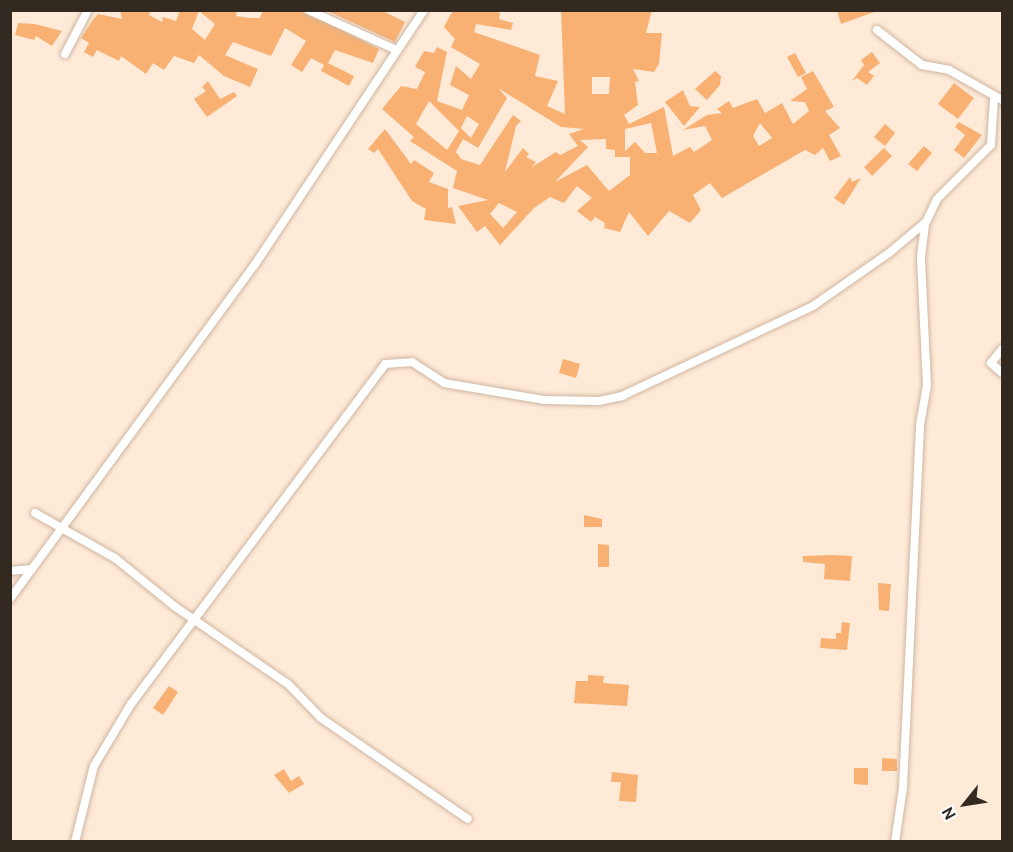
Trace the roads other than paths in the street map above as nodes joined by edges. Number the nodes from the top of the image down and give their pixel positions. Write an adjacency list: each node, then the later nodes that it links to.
1 (88, 10): 6 (street)
2 (308, 10): 5 (street)
3 (424, 10): 5 (street)
4 (877, 30): 7 (street)
5 (396, 51): 12 (street)
6 (65, 54)
7 (998, 100): 8 (street)
8 (926, 223): 16 (street); 19 (street)
9 (1002, 349): 10 (street)
10 (1002, 373)
11 (35, 513): 12 (street)
12 (62, 528): 13 (street); 16 (street)
13 (32, 569): 14 (street); 15 (street)
14 (10, 571)
15 (10, 598)
16 (194, 620): 17 (street); 18 (street)
17 (468, 819)
18 (75, 842)
19 (895, 842)

